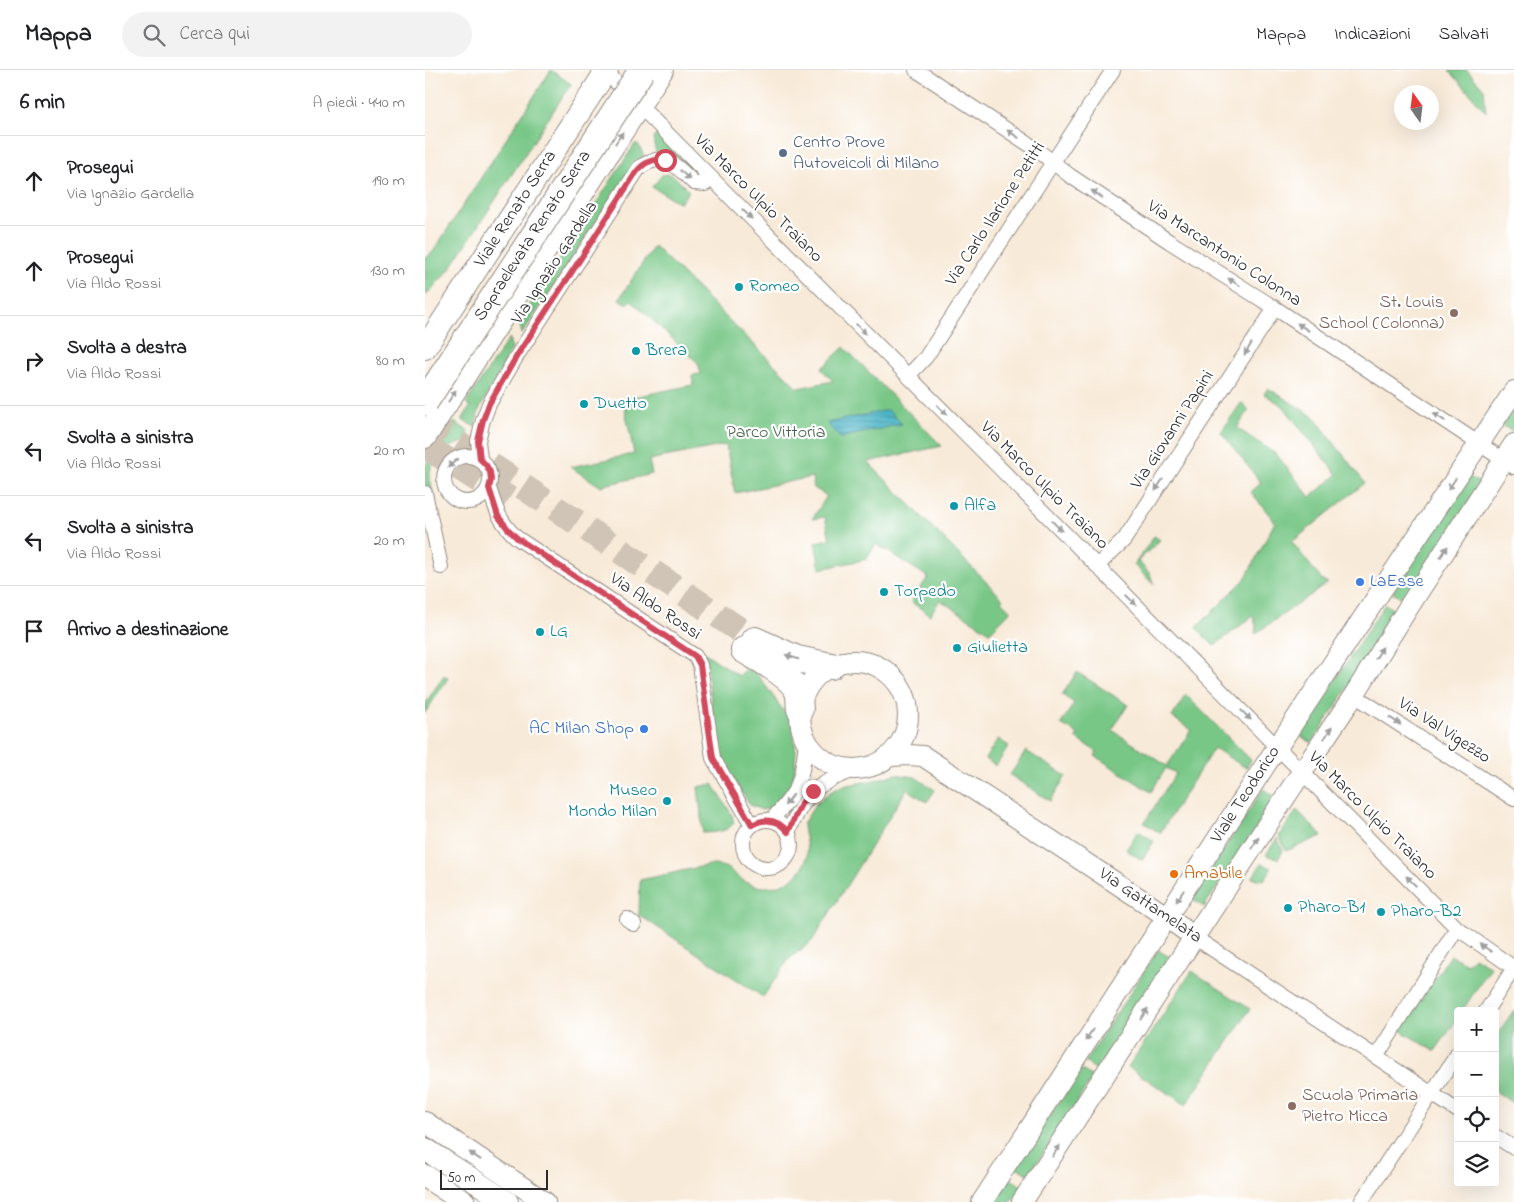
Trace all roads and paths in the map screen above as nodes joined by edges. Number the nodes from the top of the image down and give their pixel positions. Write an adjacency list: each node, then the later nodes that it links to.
1 (610, 70): 6 (street, Via Marco Ulpio Traiano); 7 (main road, Viale Renato Serra); 13 (highway, Sopraelevata Renato Serra)
2 (642, 70): 16 (highway, Sopraelevata Renato Serra, bridge)
3 (662, 70): 6 (main road)
4 (916, 70): 8 (street, Via Marcantonio Colonna, one-way to 4)
5 (1113, 70): 8 (street, Via Carlo Ilarione Petitti)
6 (640, 106): 9 (main road, one-way to 6); 10 (street, Via Marco Ulpio Traiano)
7 (563, 137): 9 (main road); 12 (main road, Viale Renato Serra)
8 (1053, 161): 11 (street, Via Marcantonio Colonna, one-way to 8); 14 (street, Via Carlo Ilarione Petitti)
9 (598, 171): 17 (main road, one-way to 9)
10 (712, 180): 14 (street, Via Marco Ulpio Traiano, one-way to 14); 20 (street, Via Ignazio Gardella, one-way to 10)
11 (1275, 308): 18 (street, Via Marcantonio Colonna, one-way to 11); 25 (street, Via Giovanni Papini, one-way to 25)
12 (425, 348)
13 (425, 373)
14 (908, 376): 25 (street, Via Marco Ulpio Traiano, one-way to 25)
15 (1514, 391): 18 (street, Viale Teodorico)
16 (425, 402)
17 (425, 437)
18 (1480, 444): 19 (street, Via Marcantonio Colonna); 32 (street, Viale Teodorico, one-way to 32)
19 (1511, 457): 28 (street, Viale Teodorico, one-way to 19)
20 (480, 459): 21 (street, Via Ignazio Gardella); 23 (street, one-way to 23)
21 (489, 488): 23 (street); 24 (street, Via Aldo Rossi)
22 (425, 493): 26 (street)
23 (473, 501): 24 (street, Via Aldo Rossi)
24 (498, 516): 39 (street, Via Aldo Rossi)
25 (1097, 566): 32 (street, Via Marco Ulpio Traiano, one-way to 32)
26 (441, 567)
27 (831, 666): 29 (street); 29 (highway, one-way to 29); 30 (street)
28 (1354, 695): 36 (street, Viale Teodorico, one-way to 28); 37 (street, Via Val Vigezzo, one-way to 37)
29 (800, 709): 31 (street)
30 (907, 728): 33 (street); 34 (street, Via Gattamelata)
31 (807, 742): 35 (street); 38 (street, one-way to 38)
32 (1277, 747): 36 (street, Via Marco Ulpio Traiano); 41 (street, Viale Teodorico, one-way to 41)
33 (891, 756): 34 (street); 35 (street)
34 (923, 756): 41 (street, Via Gattamelata)
35 (855, 770): 40 (street)
36 (1302, 772): 42 (street, Via Marco Ulpio Traiano, one-way to 36); 43 (street, Viale Teodorico, one-way to 36)
37 (1514, 798)
38 (771, 820): 39 (street); 40 (street)
39 (752, 825): 40 (street)
40 (788, 832)
41 (1166, 916): 43 (street, Via Gattamelata); 58 (street, Viale Teodorico, one-way to 58)
42 (1457, 928): 44 (street, Via Marco Ulpio Traiano, one-way to 42); 46 (street)
43 (1195, 937): 46 (street, Via Gattamelata); 59 (street, Viale Teodorico, one-way to 43)
44 (1514, 968): 45 (street)
45 (1489, 1007)
46 (1376, 1057): 48 (street, Via Gattamelata)
47 (1454, 1059): 48 (street)
48 (1431, 1094): 49 (street); 60 (street)
49 (1454, 1108)
50 (425, 1122): 57 (street, one-way to 50)
51 (1499, 1139): 52 (street)
52 (1514, 1148)
53 (425, 1149): 56 (main road)
54 (425, 1176): 55 (main road)
55 (464, 1202)
56 (507, 1202)
57 (545, 1202)
58 (982, 1202)
59 (1023, 1202)
60 (1361, 1202)

